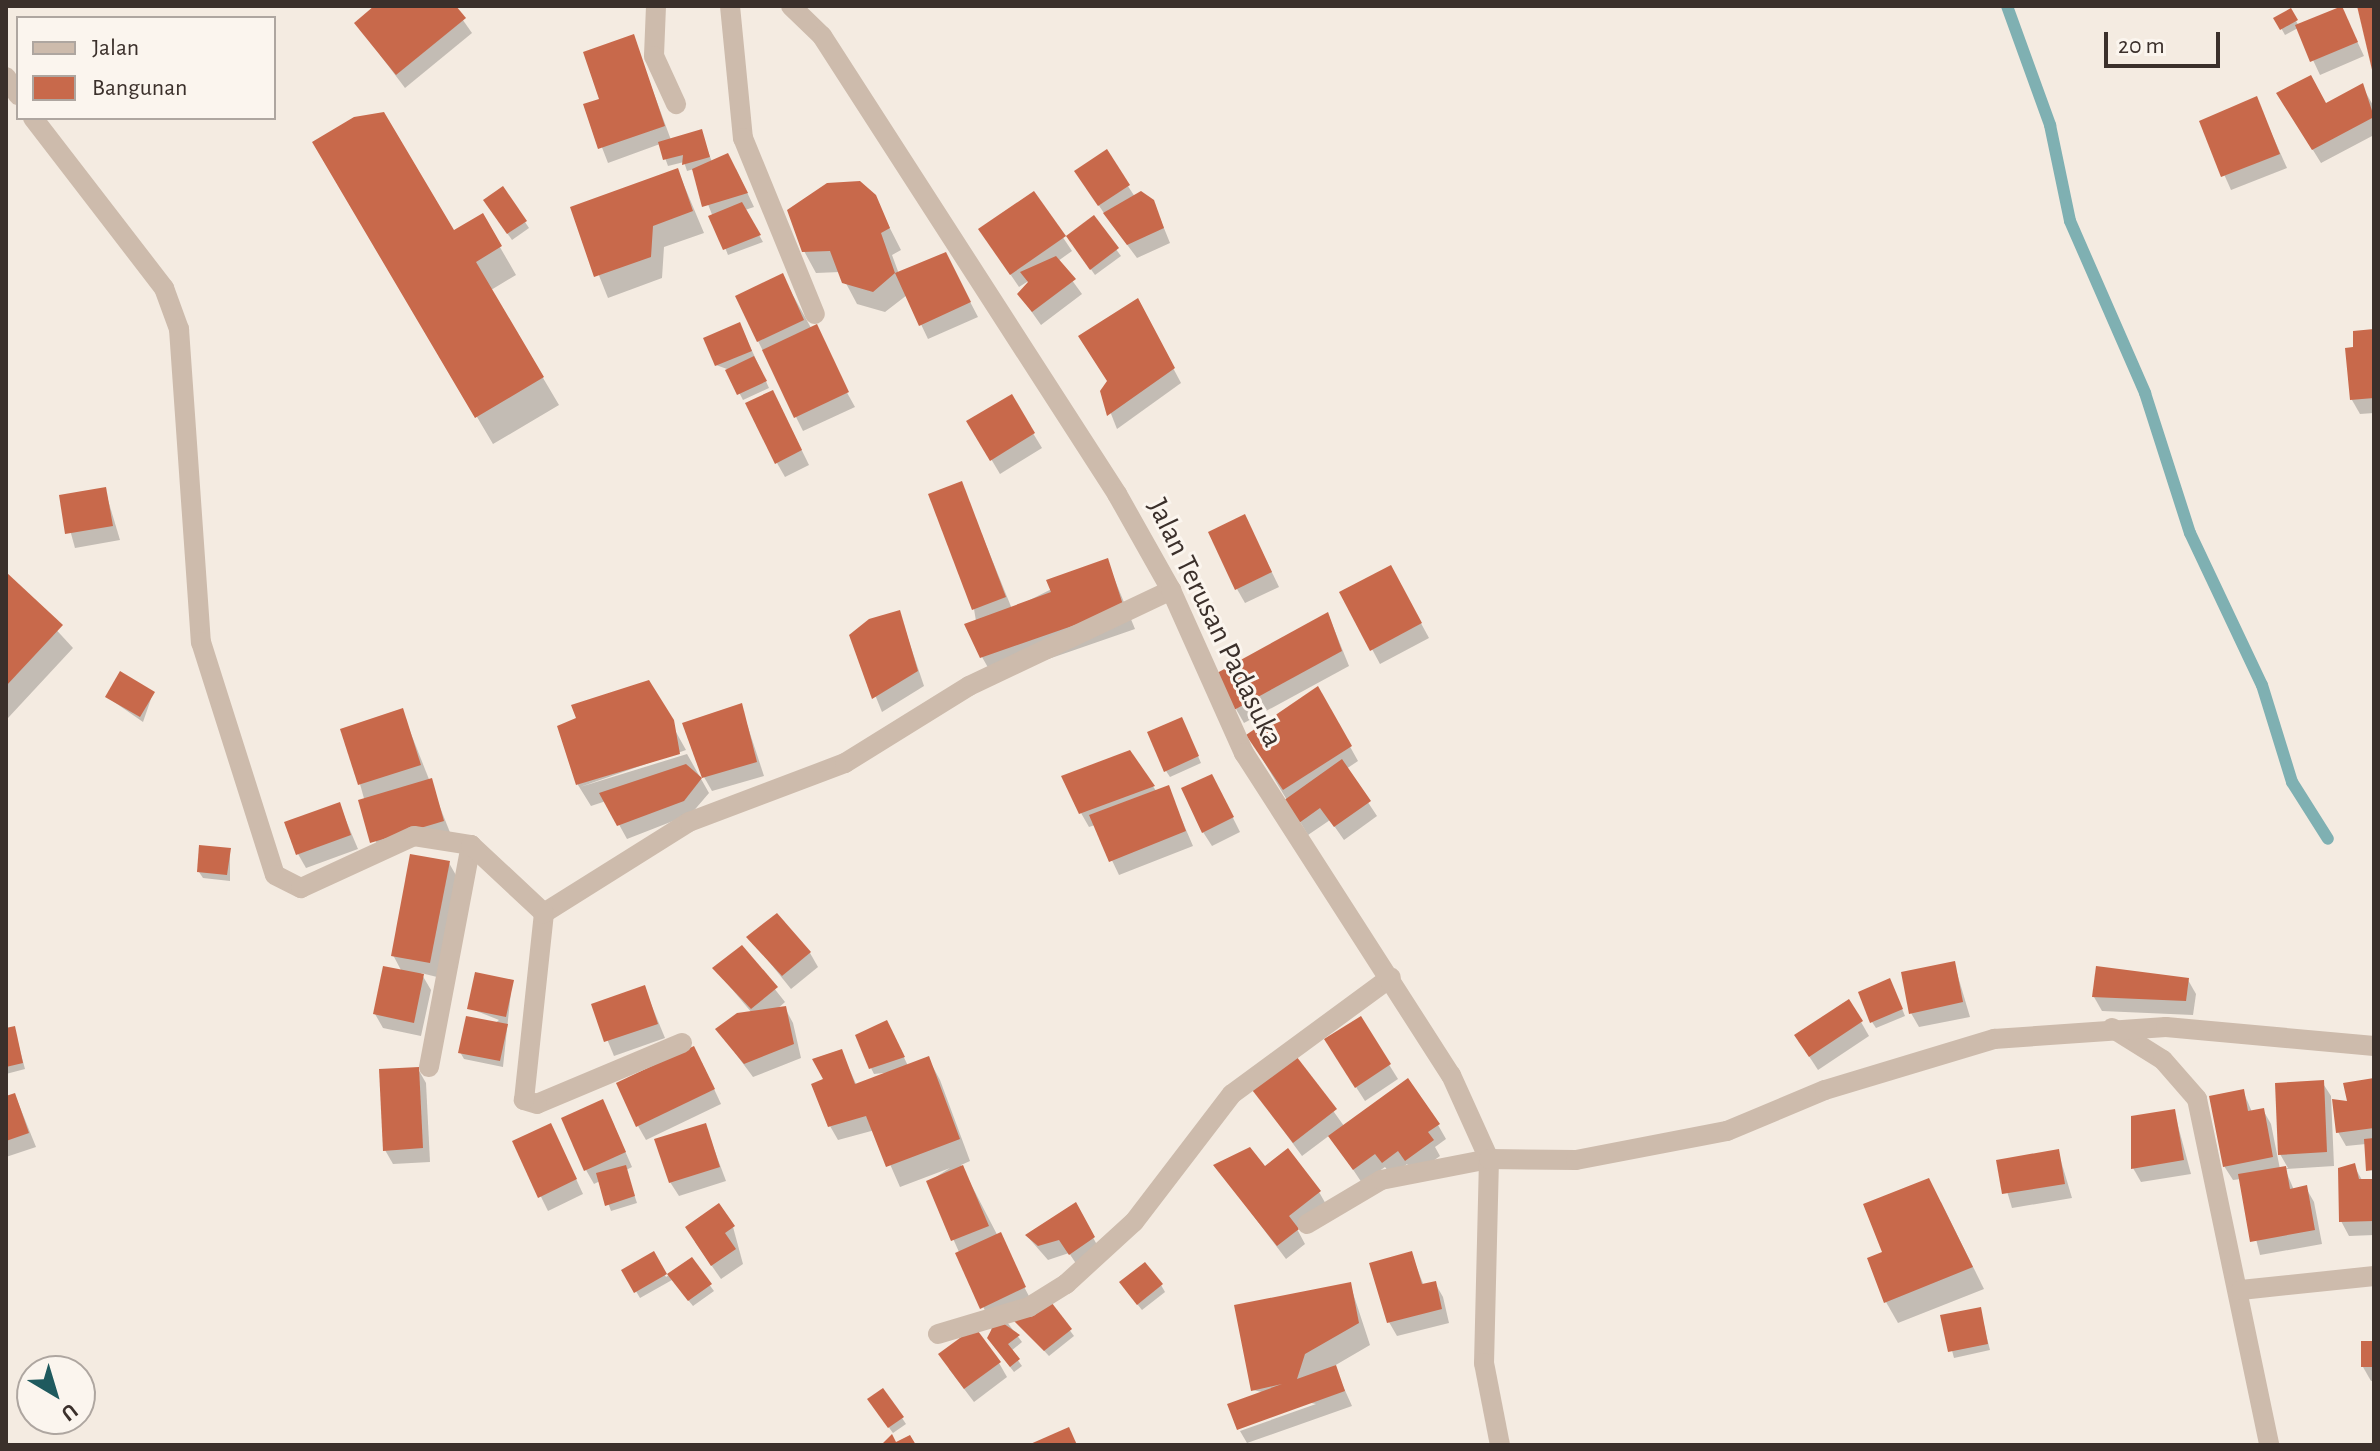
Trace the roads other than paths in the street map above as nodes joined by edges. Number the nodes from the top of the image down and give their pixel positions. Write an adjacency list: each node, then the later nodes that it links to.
1 (656, 6): 4 (street)
2 (730, 6): 6 (street)
3 (791, 6): 7 (street, Jalan Terusan Padasuka)
4 (676, 104)
5 (35, 120): 8 (street)
6 (815, 314)
7 (1171, 590): 9 (street); 10 (street, Jalan Terusan Padasuka)
8 (471, 845): 9 (street); 14 (street)
9 (544, 913): 12 (street)
10 (1391, 977): 15 (street, Jalan Terusan Padasuka); 19 (street)
11 (2112, 1028): 13 (street); 15 (street); 18 (street)
12 (682, 1043)
13 (2374, 1046)
14 (429, 1067)
15 (1489, 1159): 16 (street); 20 (street)
16 (1307, 1224)
17 (2374, 1276): 18 (street)
18 (2241, 1290): 21 (street)
19 (938, 1334)
20 (1500, 1445)
21 (2269, 1445)

